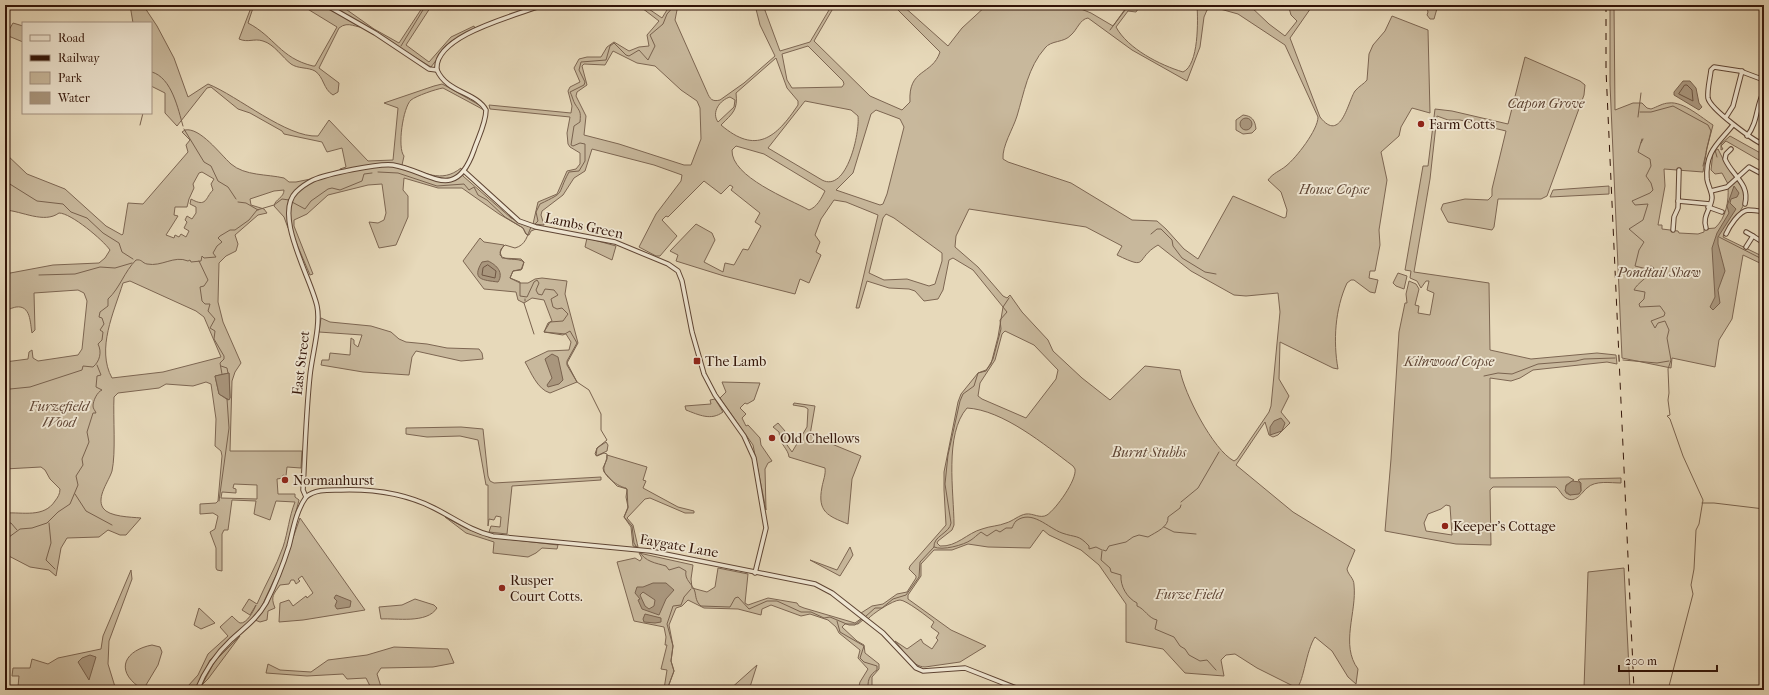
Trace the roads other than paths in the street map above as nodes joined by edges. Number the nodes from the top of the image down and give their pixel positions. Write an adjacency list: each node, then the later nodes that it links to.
1 (326, 5): 3 (street)
2 (543, 5): 3 (street)
3 (437, 70): 13 (street)
4 (1742, 71): 5 (street); 7 (street); 7 (street)
5 (1764, 80)
6 (1764, 91): 9 (street)
7 (1726, 117): 8 (street)
8 (1733, 125): 9 (street); 16 (street)
9 (1747, 136): 10 (street)
10 (1764, 145)
11 (1731, 149): 15 (street)
12 (1678, 170): 17 (street)
13 (464, 171): 30 (street, East Street); 31 (street, Lambs Green)
14 (1764, 175): 15 (street)
15 (1738, 176): 16 (street); 18 (street)
16 (1711, 191): 19 (street)
17 (1678, 201): 19 (street); 24 (street)
18 (1745, 204)
19 (1709, 206): 21 (street); 23 (street)
20 (1764, 206): 22 (street)
21 (1722, 212)
22 (1763, 212): 26 (street)
23 (1706, 228)
24 (1674, 230)
25 (1746, 232): 27 (street)
26 (1726, 234)
27 (1753, 236): 28 (street); 29 (street)
28 (1764, 243)
29 (1746, 247)
30 (306, 497): 31 (street, Faygate Lane); 32 (street, East Street)
31 (755, 573): 33 (street, Faygate Lane)
32 (197, 690)
33 (1021, 690)

